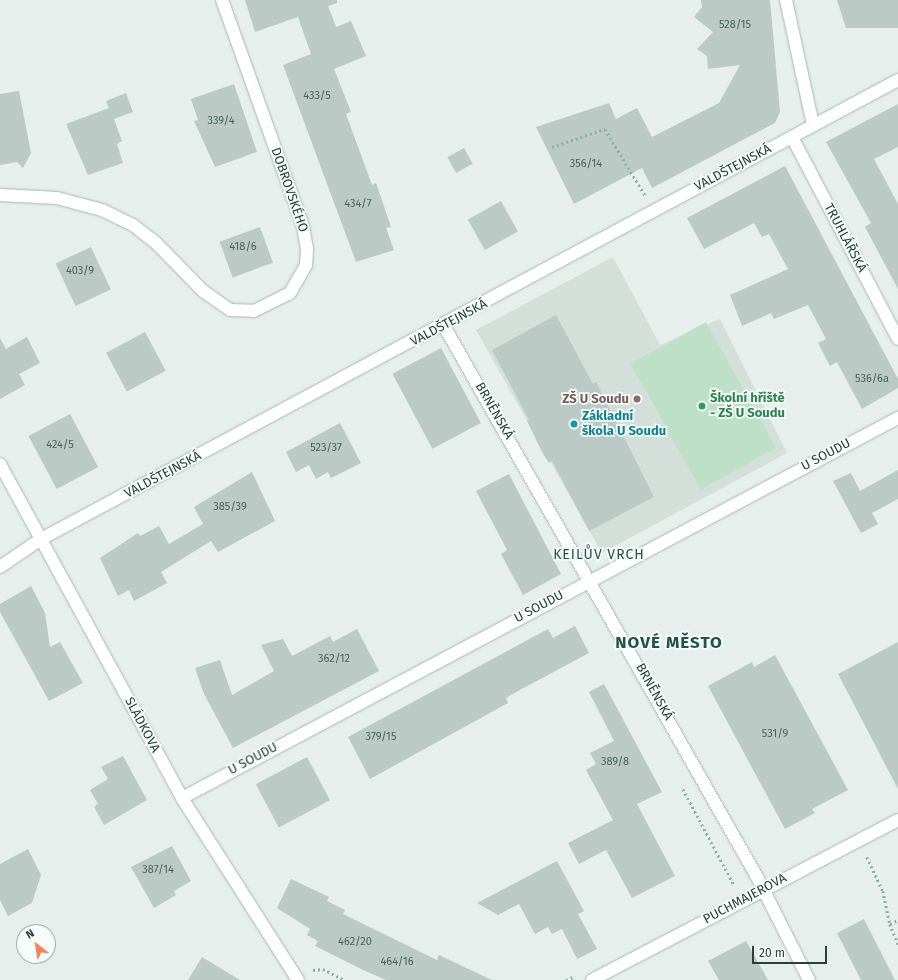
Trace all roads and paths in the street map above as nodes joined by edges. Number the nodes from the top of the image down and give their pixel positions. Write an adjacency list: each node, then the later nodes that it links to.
1 (222, 0): 7 (street, DOBROVSKÉHO)
2 (786, 0): 4 (street)
3 (898, 80): 4 (street, VALDŠTEJNSKÁ)
4 (813, 125): 5 (street, VALDŠTEJNSKÁ)
5 (792, 137): 8 (street, VALDŠTEJNSKÁ); 10 (street, TRUHLÁŘSKÁ)
6 (552, 147): 8 (path)
7 (0, 195)
8 (654, 212): 9 (street, VALDŠTEJNSKÁ)
9 (444, 326): 13 (street, VALDŠTEJNSKÁ); 15 (street, BRNĚNSKÁ)
10 (898, 338)
11 (898, 418): 15 (street, U SOUDU)
12 (0, 464): 13 (street, SLÁDKOVA)
13 (41, 539): 14 (street, VALDŠTEJNSKÁ); 16 (street, SLÁDKOVA)
14 (0, 567)
15 (591, 580): 16 (street, U SOUDU); 19 (street, BRNĚNSKÁ)
16 (182, 798): 23 (street, SLÁDKOVA)
17 (898, 820): 18 (street, PUCHMAJEROVA)
18 (859, 840): 19 (street, PUCHMAJEROVA); 21 (path)
19 (764, 889): 25 (street, PUCHMAJEROVA); 26 (street, BRNĚNSKÁ)
20 (898, 920): 21 (path)
21 (890, 924): 22 (path)
22 (898, 944)
23 (298, 979): 24 (path)
24 (345, 980)
25 (592, 980)
26 (809, 980)

